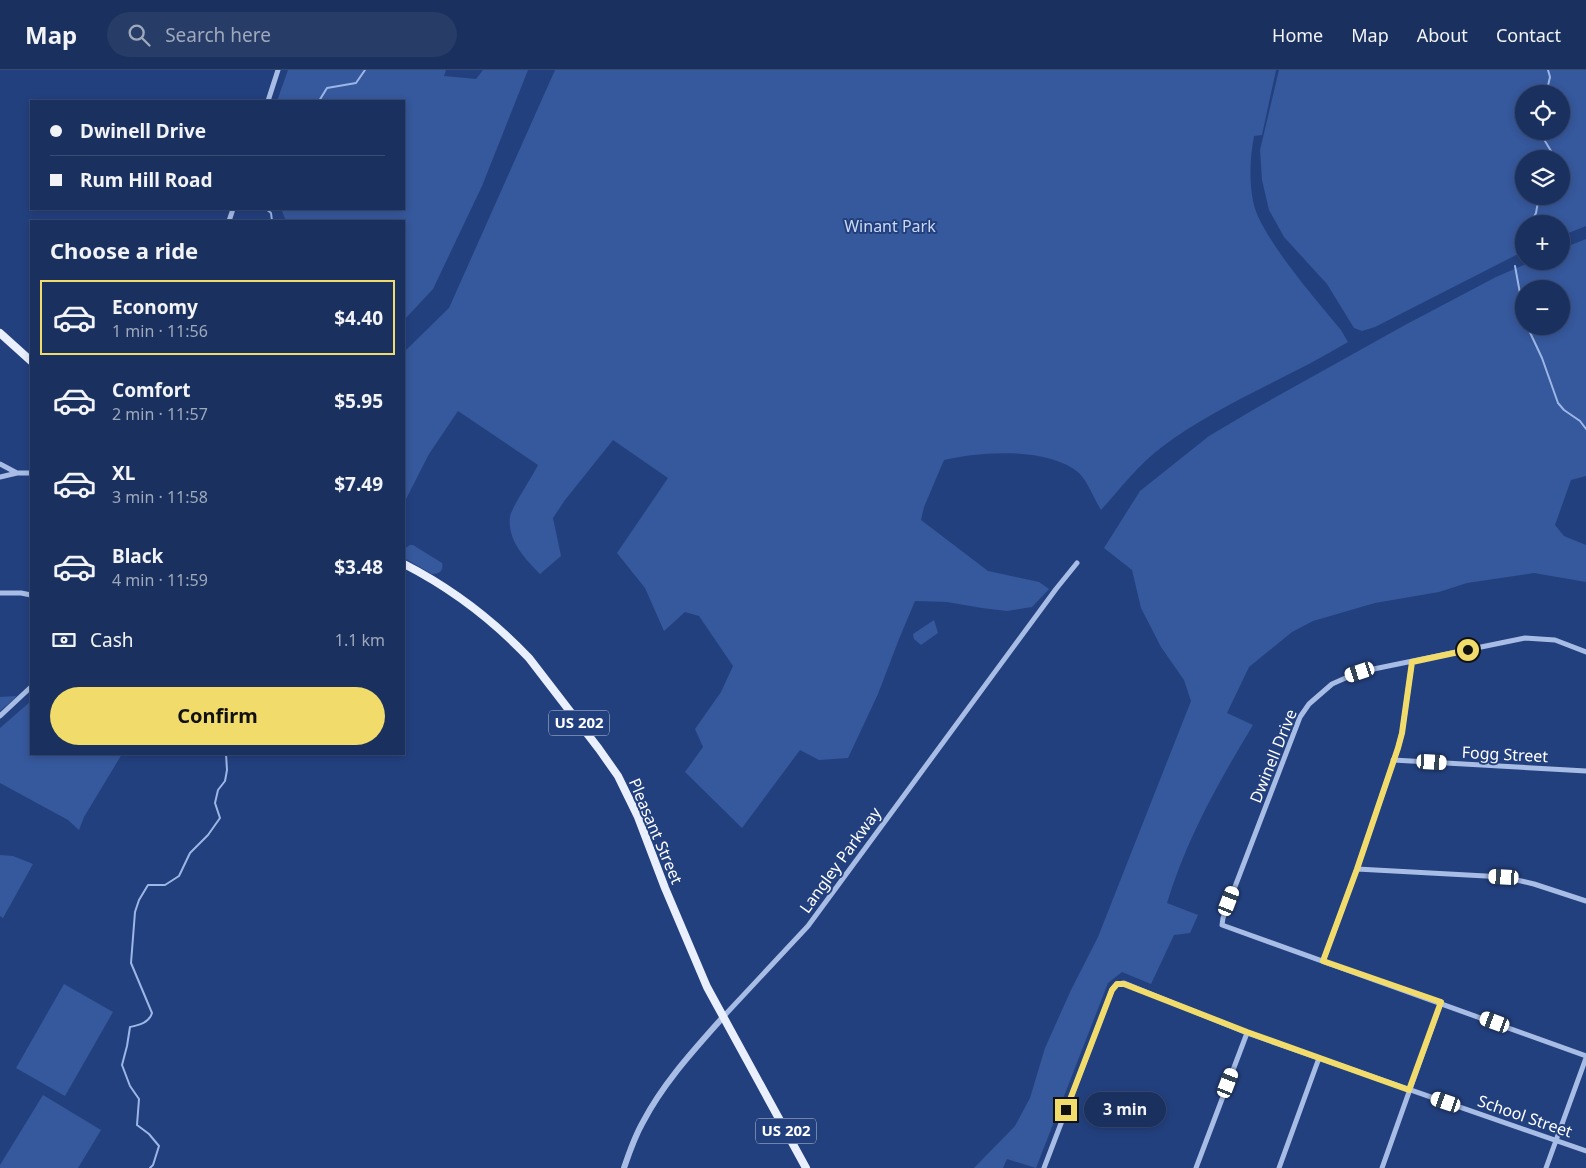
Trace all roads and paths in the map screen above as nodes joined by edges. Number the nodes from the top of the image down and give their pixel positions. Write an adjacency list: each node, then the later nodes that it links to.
1 (278, 70): 2 (street)
2 (268, 100)
3 (0, 333): 4 (main road)
4 (30, 360)
5 (0, 464): 6 (street)
6 (17, 473): 7 (street); 8 (street)
7 (30, 473)
8 (0, 477)
9 (1077, 563): 23 (street, Langley Parkway)
10 (405, 565): 23 (main road, Pleasant Street / US 202)
11 (0, 592): 12 (street)
12 (30, 595)
13 (1586, 652): 14 (street, Dwinell Drive)
14 (1412, 662): 17 (street); 21 (street, Dwinell Drive)
15 (30, 689): 16 (street)
16 (0, 716)
17 (1393, 760): 18 (street, Fogg Street); 19 (street)
18 (1586, 771)
19 (1357, 869): 20 (street); 21 (street)
20 (1586, 901)
21 (1323, 961): 22 (street)
22 (1441, 1002): 25 (street); 27 (street)
23 (724, 1016): 30 (street, Langley Parkway); 31 (main road, Pleasant Street / US 202)
24 (1247, 1032): 26 (street, School Street); 32 (street, School Street); 33 (street)
25 (1586, 1057): 28 (street)
26 (1319, 1058): 27 (street, School Street); 34 (street)
27 (1409, 1090): 28 (street, School Street); 35 (street)
28 (1557, 1140): 29 (street, School Street); 36 (street)
29 (1586, 1151)
30 (624, 1168)
31 (806, 1168)
32 (1044, 1168)
33 (1196, 1168)
34 (1279, 1168)
35 (1382, 1168)
36 (1546, 1168)

